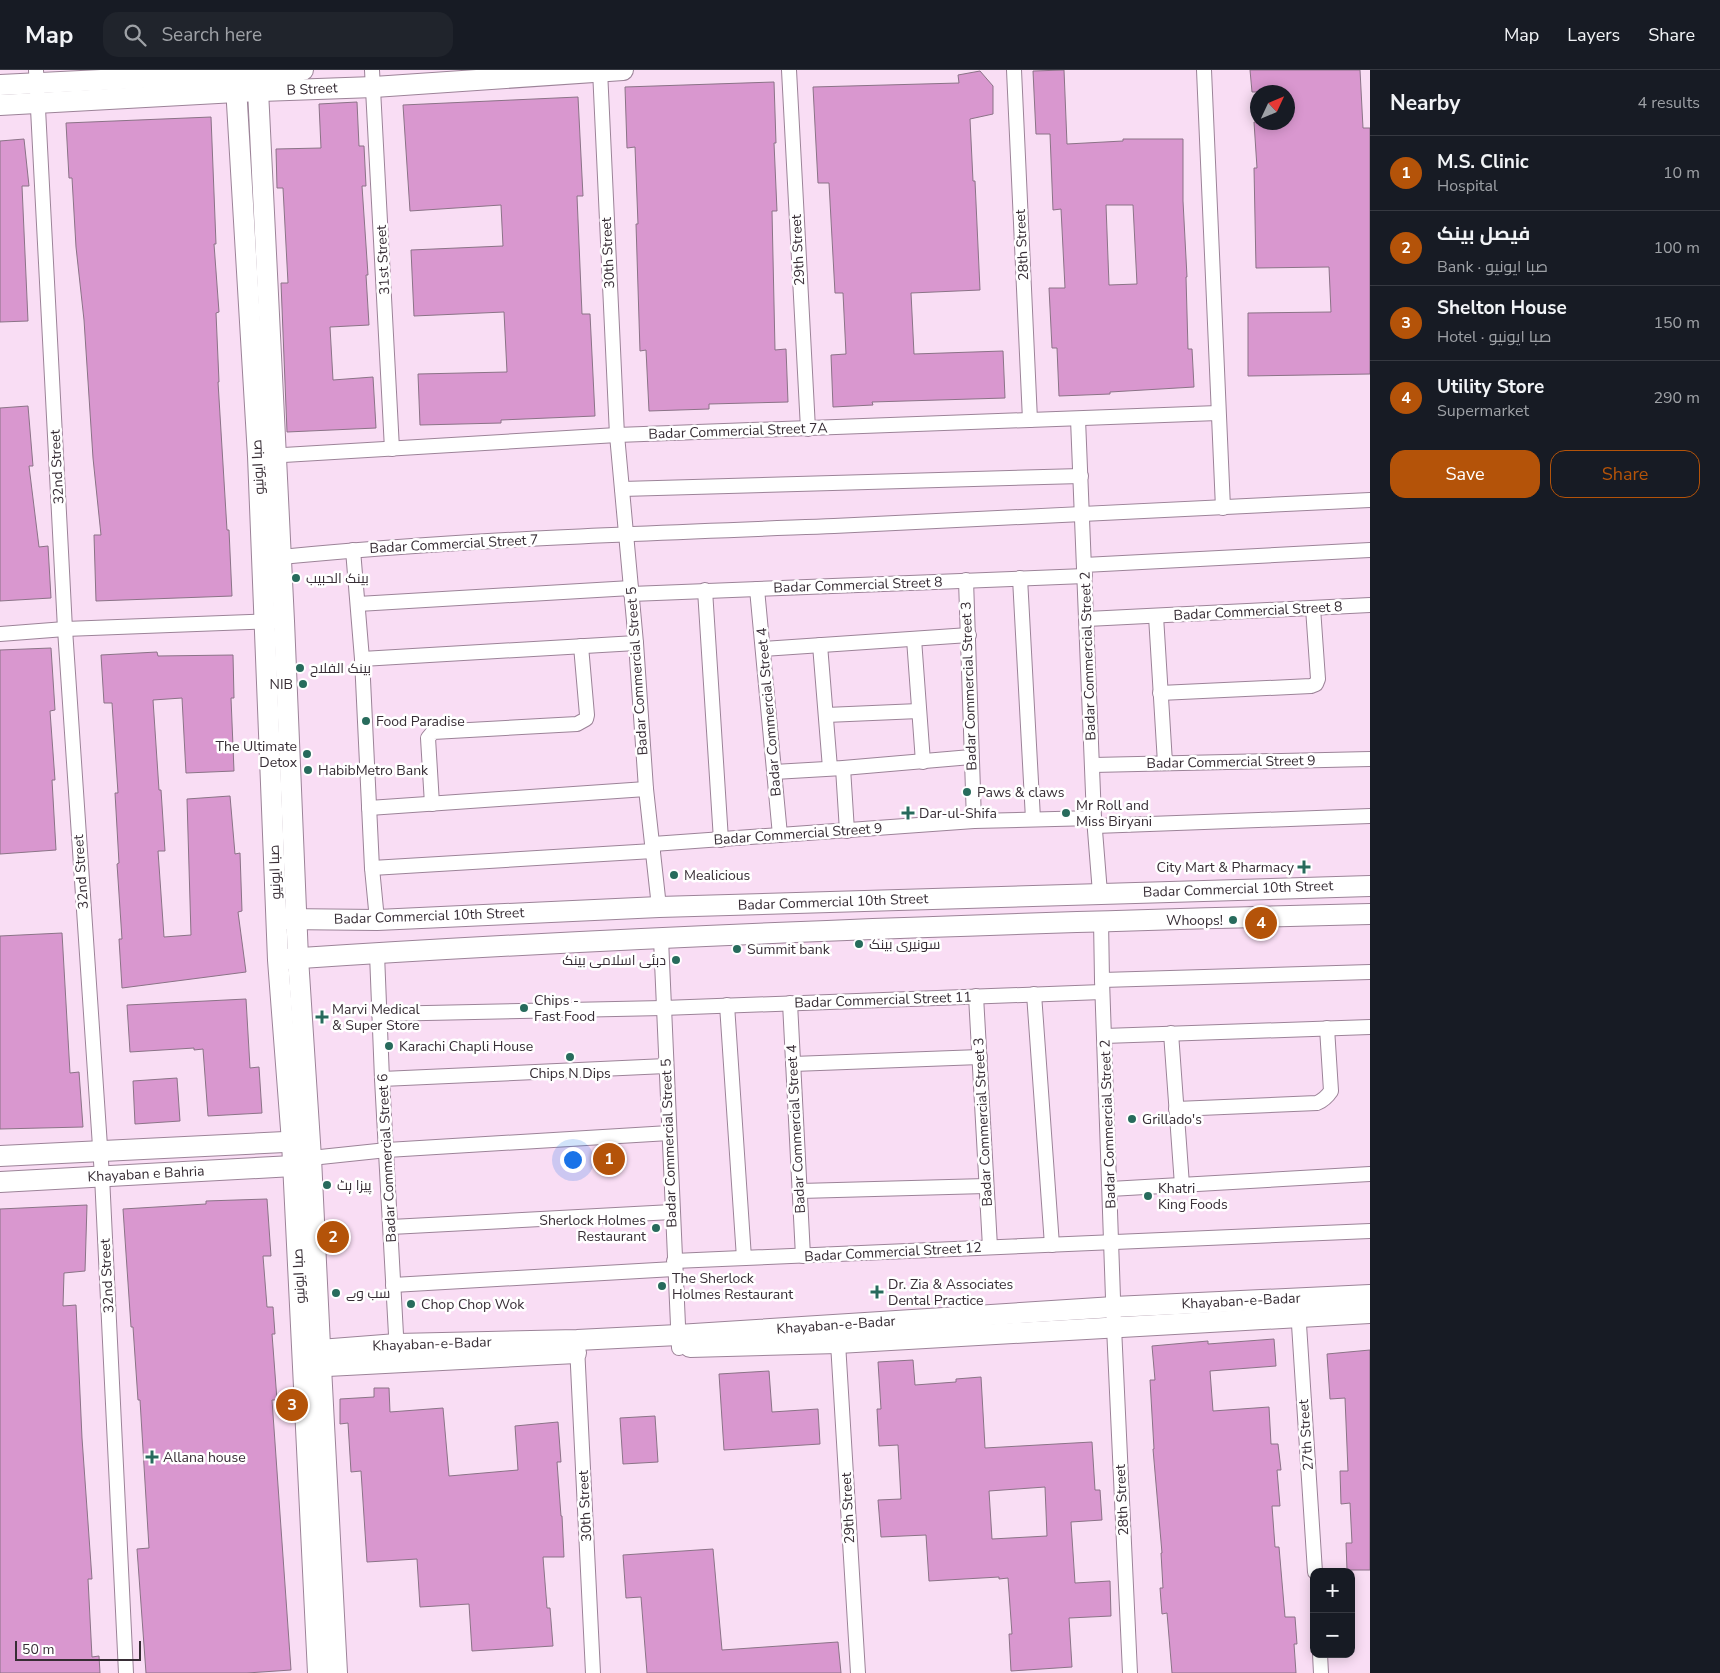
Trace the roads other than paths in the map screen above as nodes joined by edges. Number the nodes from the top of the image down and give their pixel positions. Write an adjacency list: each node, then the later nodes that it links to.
1 (303, 70): 8 (main road, B Street)
2 (600, 70): 3 (main road, B Street); 9 (main road, B Street); 17 (street, 30th Street)
3 (624, 70)
4 (788, 70): 16 (street, 29th Street)
5 (1014, 70): 15 (street, 28th Street)
6 (1204, 70): 13 (street)
7 (235, 78): 8 (main road, B Street); 11 (main road, B Street); 19 (main road, صبا ایونیو)
8 (257, 78): 9 (main road, B Street); 19 (main road, صبا ایونیو)
9 (373, 78): 18 (street, 31st Street)
10 (0, 85): 11 (main road, B Street)
11 (37, 86): 12 (main road, B Street); 43 (street, 32nd Street)
12 (0, 105)
13 (1218, 413): 14 (street, Badar Commercial Street 7A); 23 (street)
14 (1078, 419): 15 (street, Badar Commercial Street 7A); 20 (street, Badar Commercial Street 2)
15 (1030, 420): 16 (street, Badar Commercial Street 7A)
16 (808, 429): 17 (street, Badar Commercial Street 7A)
17 (617, 435): 18 (street, Badar Commercial Street 7A); 21 (street, Badar Commercial Street 5)
18 (392, 450): 19 (street, Badar Commercial Street 7A)
19 (267, 456): 29 (main road, صبا ایونیو); 41 (main road, صبا ایونیو)
20 (1080, 476): 21 (street); 25 (street, Badar Commercial Street 2)
21 (622, 489): 26 (street, Badar Commercial Street 5)
22 (1370, 500): 23 (street, Badar Commercial Street 7); 24 (street)
23 (1223, 508): 25 (street, Badar Commercial Street 7)
24 (1370, 512)
25 (1082, 516): 26 (street, Badar Commercial Street 7); 30 (street, Badar Commercial Street 2)
26 (626, 534): 27 (street, Badar Commercial Street 7); 35 (street, Badar Commercial Street 5)
27 (353, 550): 29 (street, Badar Commercial Street 7); 36 (street)
28 (1370, 550): 30 (street, Badar Commercial Street 8)
29 (281, 557): 42 (main road, صبا ایونیو)
30 (1085, 570): 31 (street, Badar Commercial Street 8); 40 (street, Badar Commercial Street 2)
31 (1020, 578): 32 (street, Badar Commercial Street 8); 66 (street)
32 (966, 580): 33 (street, Badar Commercial Street 8); 45 (street, Badar Commercial Street 3)
33 (757, 589): 34 (street, Badar Commercial Street 8); 50 (street, Badar Commercial Street 4)
34 (705, 590): 35 (street, Badar Commercial Street 8); 71 (street)
35 (631, 591): 36 (street, Badar Commercial Street 8); 47 (street, Badar Commercial Street 5)
36 (358, 604): 51 (street)
37 (1370, 605): 38 (street, Badar Commercial Street 8)
38 (1313, 608): 39 (street, Badar Commercial Street 8); 52 (street)
39 (1156, 616): 40 (street, Badar Commercial Street 8); 52 (street)
40 (1087, 619): 59 (street, Badar Commercial Street 2)
41 (264, 621): 42 (street); 43 (street); 78 (main road, صبا ایونیو)
42 (284, 621): 79 (main road, صبا ایونیو)
43 (65, 629): 44 (street); 104 (street, 32nd Street)
44 (0, 634)
45 (969, 635): 46 (street); 55 (street, Badar Commercial Street 3)
46 (914, 639): 48 (street); 53 (street)
47 (636, 643): 49 (street); 62 (street, Badar Commercial Street 5)
48 (820, 645): 50 (street); 54 (street)
49 (581, 646): 51 (street); 63 (street)
50 (763, 649): 61 (street, Badar Commercial Street 4)
51 (362, 658): 64 (street)
52 (1160, 693): 58 (street)
53 (919, 712): 54 (street); 57 (street)
54 (826, 715): 60 (street)
55 (971, 758): 57 (street); 67 (street, Badar Commercial Street 3)
56 (1370, 759): 58 (street, Badar Commercial Street 9)
57 (923, 762): 60 (street)
58 (1165, 763): 59 (street, Badar Commercial Street 9)
59 (1093, 765): 68 (street, Badar Commercial Street 2)
60 (836, 768): 61 (street); 69 (street)
61 (774, 772): 70 (street, Badar Commercial Street 4)
62 (646, 789): 63 (street); 72 (street, Badar Commercial Street 5)
63 (432, 804): 64 (street)
64 (369, 808): 73 (street)
65 (1370, 816): 68 (street, Badar Commercial Street 9)
66 (1033, 820): 67 (street, Badar Commercial Street 9); 68 (street, Badar Commercial Street 9)
67 (974, 821): 69 (street, Badar Commercial Street 9)
68 (1094, 822): 75 (street, Badar Commercial Street 2)
69 (847, 831): 70 (street, Badar Commercial Street 9)
70 (780, 836): 71 (street, Badar Commercial Street 9)
71 (721, 840): 72 (street, Badar Commercial Street 9)
72 (653, 848): 73 (street, Badar Commercial Street 9); 76 (street, Badar Commercial Street 5)
73 (372, 868): 80 (street)
74 (1370, 886): 75 (main road, Badar Commercial 10th Street)
75 (1100, 893): 76 (main road, Badar Commercial 10th Street)
76 (659, 907): 80 (main road, Badar Commercial 10th Street)
77 (1370, 914): 81 (main road, Badar Commercial 10th Street)
78 (277, 919): 79 (main road, Badar Commercial 10th Street); 84 (main road, صبا ایونیو)
79 (297, 919): 80 (main road, Badar Commercial 10th Street); 84 (main road, صبا ایونیو)
80 (377, 920)
81 (1101, 920): 82 (main road, Badar Commercial 10th Street); 86 (street, Badar Commercial Street 2)
82 (661, 939): 83 (main road, Badar Commercial 10th Street); 91 (street, Badar Commercial Street 5)
83 (377, 954): 84 (main road, Badar Commercial 10th Street); 92 (street, Badar Commercial Street 6)
84 (288, 959): 105 (main road, صبا ایونیو)
85 (1370, 972): 86 (street, Badar Commercial Street 11)
86 (1102, 986): 87 (street, Badar Commercial Street 11); 96 (street, Badar Commercial Street 2)
87 (1034, 994): 88 (street, Badar Commercial Street 11); 118 (street)
88 (976, 996): 89 (street, Badar Commercial Street 11); 97 (street, Badar Commercial Street 3)
89 (790, 1003): 90 (street, Badar Commercial Street 11); 98 (street, Badar Commercial Street 4)
90 (727, 1005): 91 (street, Badar Commercial Street 11); 121 (street)
91 (663, 1008): 92 (street, Badar Commercial Street 11); 99 (street, Badar Commercial Street 5)
92 (379, 1014): 100 (street, Badar Commercial Street 6)
93 (1370, 1027): 94 (street)
94 (1326, 1028): 95 (street); 101 (street)
95 (1171, 1033): 96 (street); 101 (street)
96 (1104, 1036): 112 (street, Badar Commercial Street 2)
97 (980, 1057): 98 (street); 111 (street, Badar Commercial Street 3)
98 (793, 1064): 113 (street, Badar Commercial Street 4)
99 (666, 1066): 100 (street); 102 (street, Badar Commercial Street 5)
100 (382, 1079): 103 (street, Badar Commercial Street 6)
101 (1176, 1109): 110 (street)
102 (669, 1133): 103 (street); 114 (street, Badar Commercial Street 5)
103 (387, 1150): 105 (street); 115 (street, Badar Commercial Street 6)
104 (100, 1151): 105 (main road); 106 (main road); 108 (street, 32nd Street)
105 (303, 1155): 108 (main road, Khayaban e Bahria); 132 (main road, صبا ایونیو)
106 (0, 1156)
107 (1370, 1174): 110 (street)
108 (102, 1176): 109 (main road, Khayaban e Bahria); 135 (street, 32nd Street)
109 (0, 1182)
110 (1182, 1185): 112 (street)
111 (986, 1186): 113 (street); 119 (street, Badar Commercial Street 3)
112 (1110, 1189): 117 (street, Badar Commercial Street 2)
113 (800, 1191): 120 (street, Badar Commercial Street 4)
114 (672, 1212): 115 (street); 122 (street, Badar Commercial Street 5)
115 (391, 1227): 123 (street, Badar Commercial Street 6)
116 (1370, 1231): 117 (street, Badar Commercial Street 12)
117 (1112, 1242): 118 (street, Badar Commercial Street 12); 127 (street, Badar Commercial Street 2)
118 (1052, 1245): 119 (street, Badar Commercial Street 12)
119 (990, 1248): 120 (street, Badar Commercial Street 12)
120 (803, 1256): 121 (street, Badar Commercial Street 12)
121 (744, 1258): 122 (street, Badar Commercial Street 12)
122 (674, 1265): 123 (street, Badar Commercial Street 12); 128 (street, Badar Commercial Street 5)
123 (393, 1285): 131 (street, Badar Commercial Street 6)
124 (1370, 1295): 125 (main road, Khayaban-e-Badar)
125 (1297, 1308): 126 (main road, Khayaban-e-Badar); 127 (main road, Khayaban-e-Badar); 133 (street, 27th Street)
126 (1370, 1313)
127 (1114, 1317): 128 (main road, Khayaban-e-Badar); 129 (main road, Khayaban-e-Badar); 140 (street, 28th Street)
128 (679, 1341): 129 (main road, Khayaban-e-Badar); 130 (main road, Khayaban-e-Badar)
129 (838, 1343): 139 (street, 29th Street)
130 (577, 1347): 131 (main road, Khayaban-e-Badar); 138 (street, 30th Street)
131 (397, 1353): 132 (main road, Khayaban-e-Badar)
132 (312, 1359): 136 (main road, صبا ایونیو); 137 (main road, صبا ایونیو)
133 (1315, 1568)
134 (1320, 1658): 141 (street)
135 (126, 1673)
136 (318, 1673)
137 (337, 1673)
138 (593, 1673)
139 (858, 1673)
140 (1130, 1673)
141 (1321, 1673)

